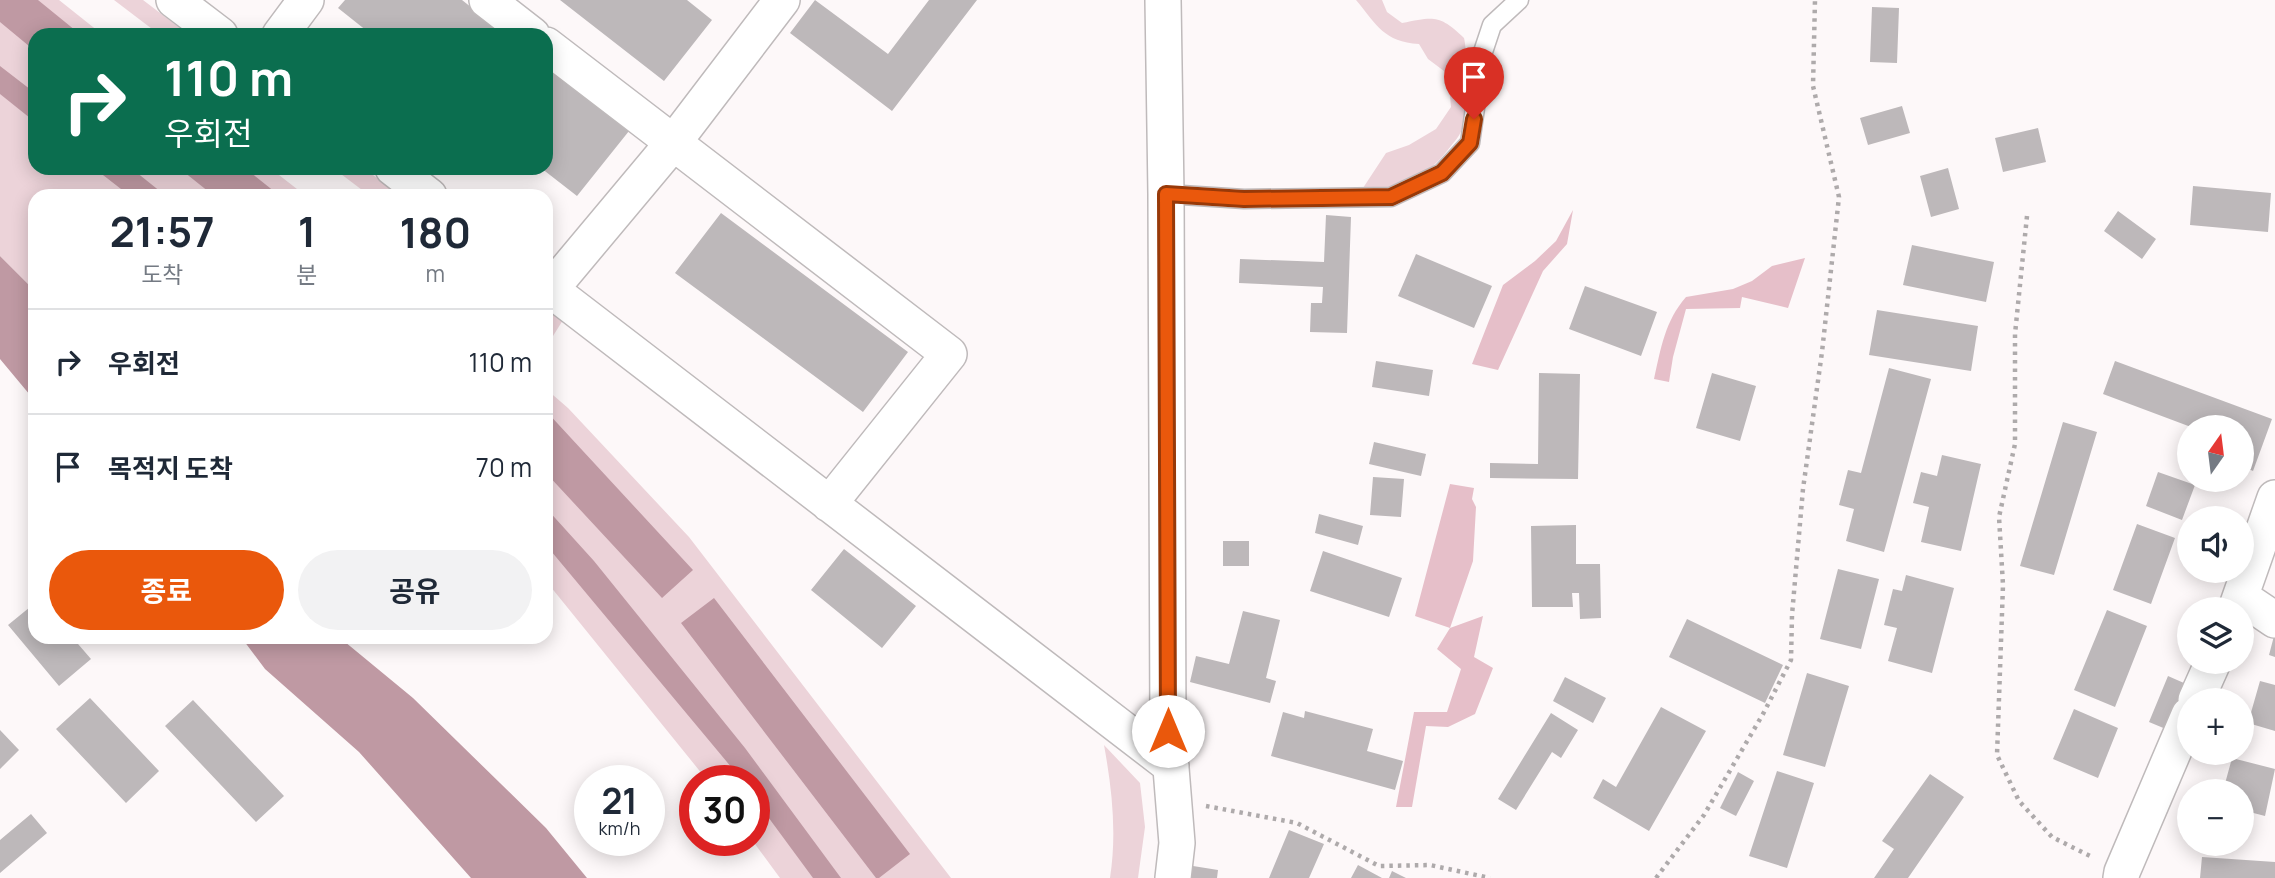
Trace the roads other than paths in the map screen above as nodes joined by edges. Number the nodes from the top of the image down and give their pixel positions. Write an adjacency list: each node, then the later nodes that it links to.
1 (174, 0): 7 (street)
2 (306, 0): 8 (street)
3 (487, 0): 9 (street)
4 (782, 0): 11 (street)
5 (1163, 0): 14 (street)
6 (1519, 0): 14 (lane)
7 (211, 28)
8 (285, 28)
9 (523, 28)
10 (553, 50): 11 (street)
11 (673, 143): 15 (street); 18 (street)
12 (402, 175): 13 (street)
13 (420, 189)
14 (1166, 194): 24 (street)
15 (553, 282)
16 (553, 292): 18 (street)
17 (2275, 498): 19 (street)
18 (829, 504): 24 (street)
19 (2266, 547): 20 (street)
20 (2241, 597)
21 (2254, 610): 22 (street)
22 (2275, 620)
23 (2177, 743): 25 (street)
24 (1171, 766): 26 (street)
25 (2121, 875)
26 (1173, 878)

